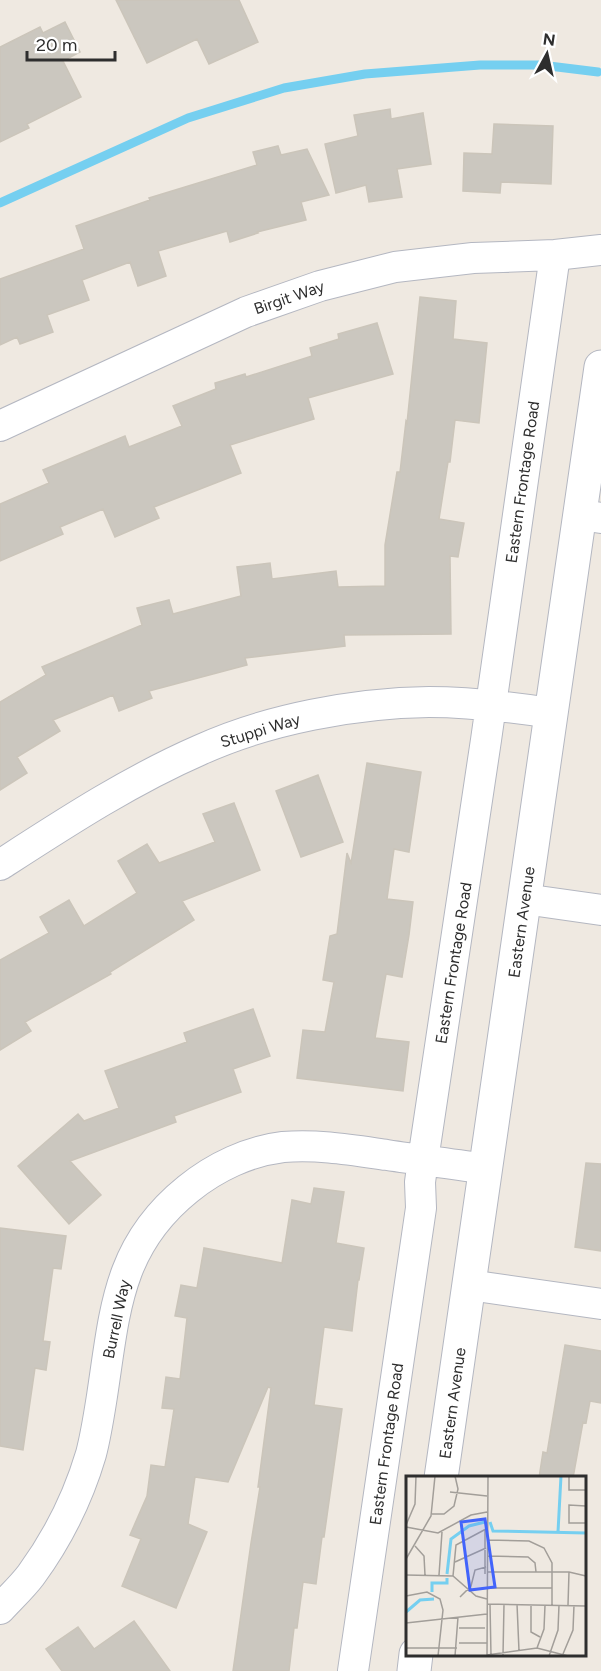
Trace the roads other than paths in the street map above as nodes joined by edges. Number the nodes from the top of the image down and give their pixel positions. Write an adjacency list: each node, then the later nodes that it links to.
1 (601, 250): 2 (street, Birgit Way)
2 (555, 255): 4 (street, Birgit Way); 6 (street, Eastern Frontage Road)
3 (601, 367): 5 (main road, Eastern Avenue)
4 (0, 426)
5 (590, 517): 7 (main road, Eastern Avenue)
6 (490, 706): 7 (street, Stuppi Way); 8 (street, Stuppi Way); 11 (street, Eastern Frontage Road)
7 (551, 713): 9 (main road, Eastern Avenue)
8 (0, 865)
9 (525, 899): 10 (street); 12 (main road, Eastern Avenue)
10 (601, 910)
11 (423, 1160): 12 (street, Burrell Way); 16 (street, Burrell Way); 18 (street, Eastern Frontage Road)
12 (486, 1169): 13 (main road, Eastern Avenue)
13 (469, 1284): 14 (street); 15 (main road, Eastern Avenue)
14 (601, 1304)
15 (441, 1476)
16 (0, 1609)
17 (416, 1656): 19 (main road)
18 (353, 1671)
19 (414, 1671)

